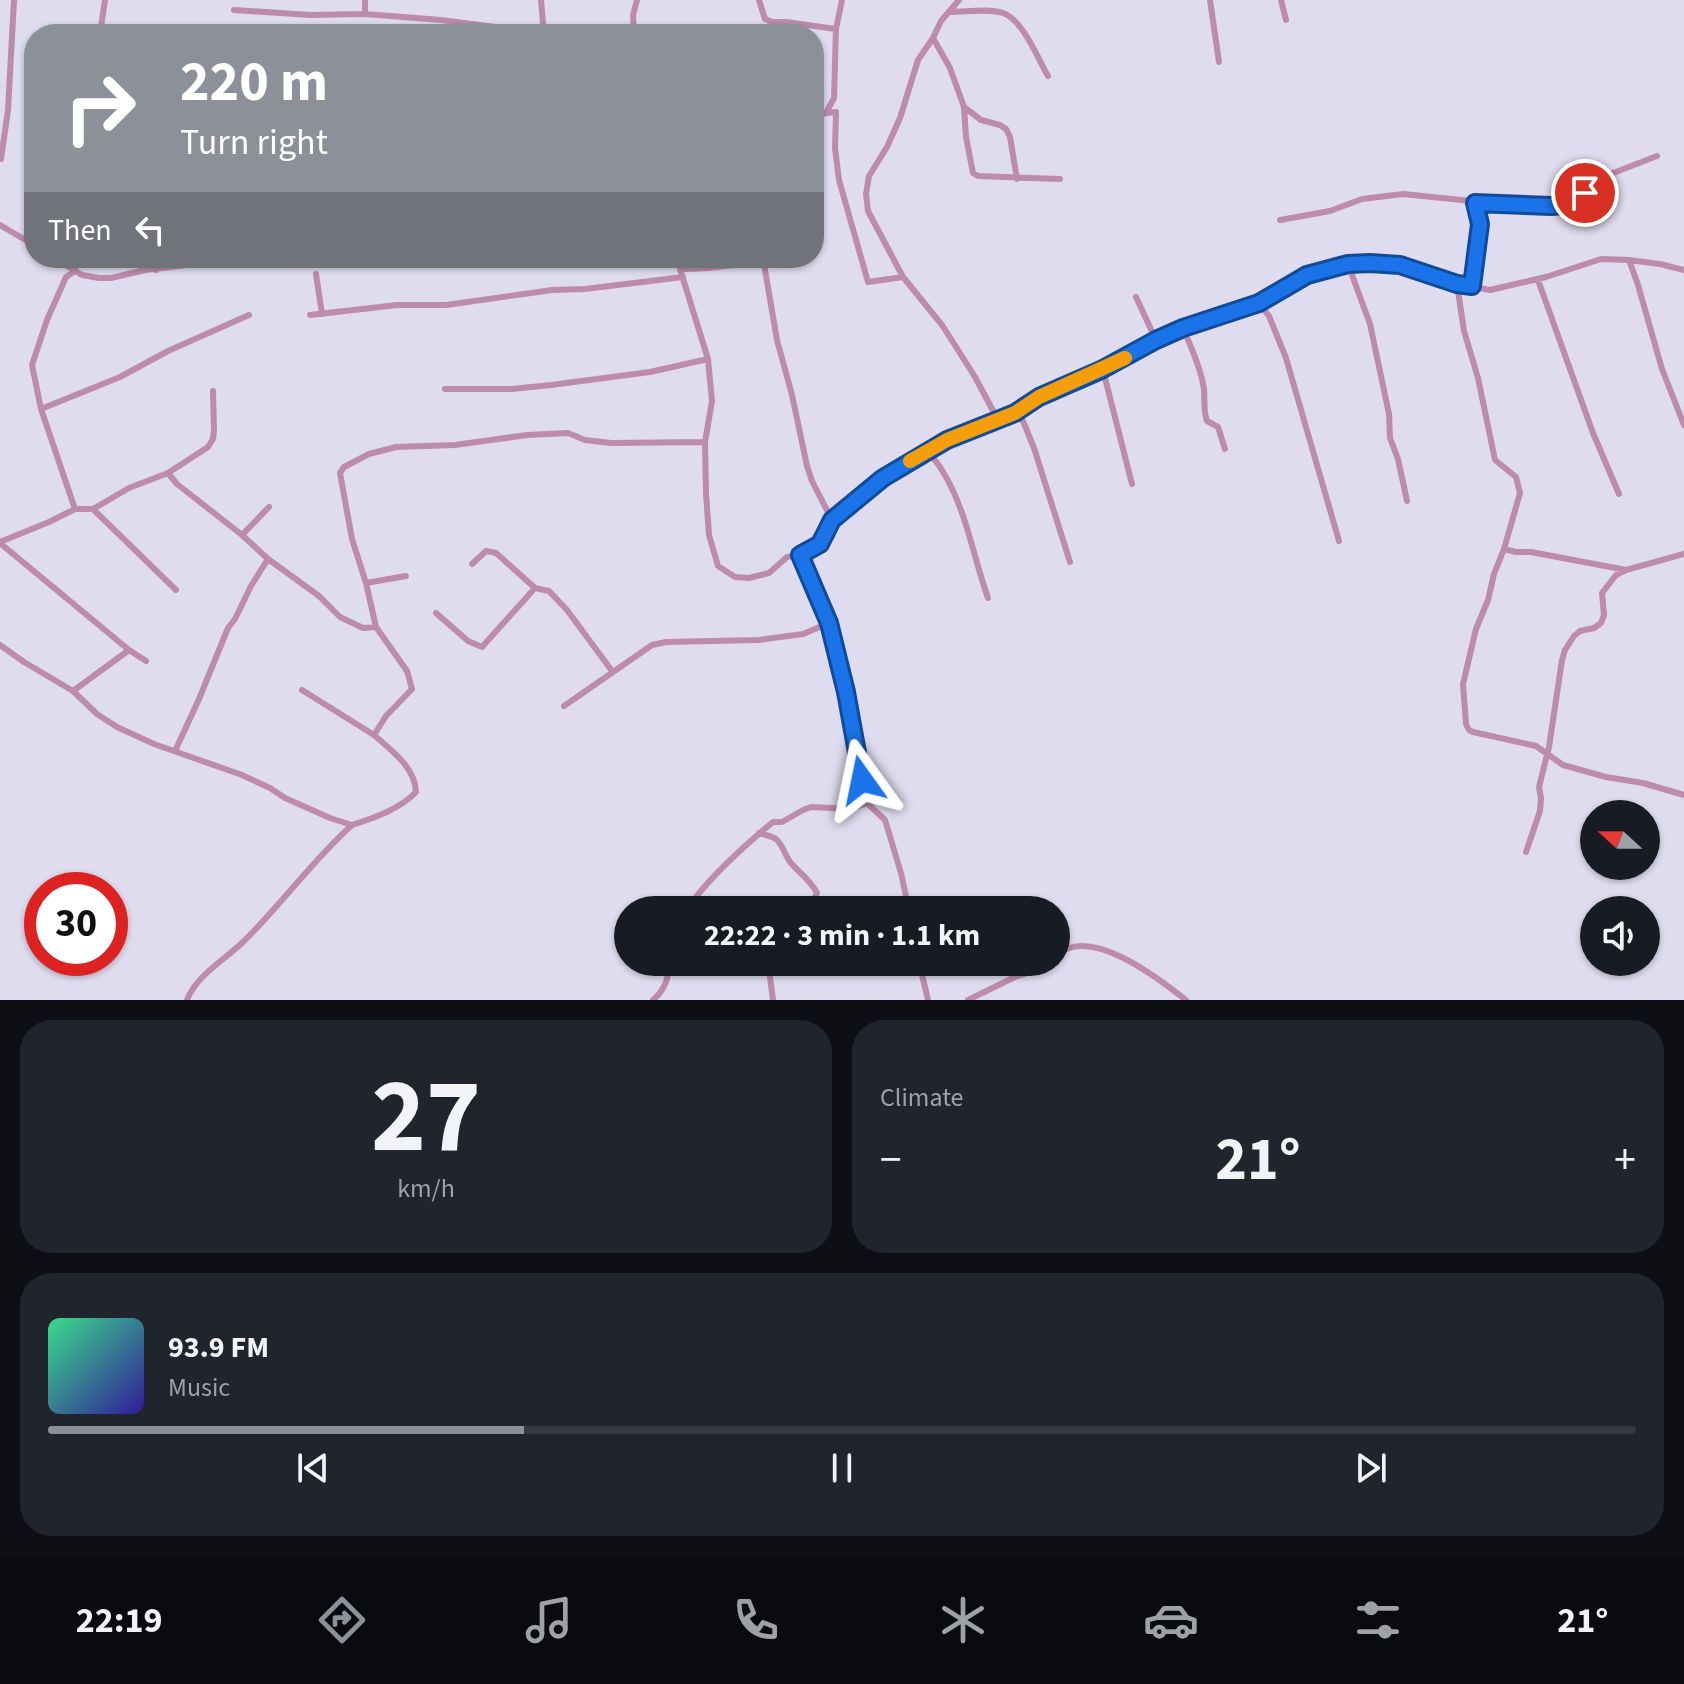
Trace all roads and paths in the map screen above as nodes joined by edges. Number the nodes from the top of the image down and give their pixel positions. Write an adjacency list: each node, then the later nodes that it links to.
1 (14, 0): 28 (street)
2 (105, 0): 15 (street)
3 (365, 0): 13 (street)
4 (541, 0): 17 (street)
5 (637, 0): 18 (street)
6 (759, 0): 19 (street)
7 (842, 0): 21 (street)
8 (959, 0): 12 (street)
9 (1210, 0): 23 (street)
10 (1281, 0): 14 (street)
11 (234, 10): 13 (street)
12 (950, 12): 22 (street); 24 (street)
13 (365, 14): 16 (street)
14 (1286, 20)
15 (101, 24)
16 (472, 24)
17 (543, 24)
18 (633, 24)
19 (800, 24)
20 (824, 27): 21 (street)
21 (836, 29): 26 (street)
22 (933, 38): 25 (street); 48 (street)
23 (1219, 62)
24 (1048, 76)
25 (964, 107): 29 (street); 29 (street)
26 (826, 113): 48 (street)
27 (1657, 156): 31 (street)
28 (1, 159)
29 (1017, 179): 30 (street)
30 (1060, 179)
31 (1475, 203): 32 (street); 51 (street)
32 (1280, 220)
33 (0, 226): 34 (street)
34 (24, 239)
35 (1629, 260): 44 (street); 49 (street); 66 (street)
36 (1348, 264): 50 (street); 53 (street); 73 (street)
37 (70, 268): 45 (street)
38 (75, 268): 45 (street)
39 (170, 268): 43 (street)
40 (680, 268): 46 (street)
41 (708, 268): 46 (street)
42 (764, 268): 77 (street)
43 (156, 270): 45 (street)
44 (1684, 270)
45 (75, 271): 63 (street)
46 (681, 273): 54 (street); 59 (street)
47 (316, 274): 54 (street)
48 (903, 277): 65 (street)
49 (1538, 280): 51 (street); 72 (street)
50 (1457, 284): 51 (street); 81 (street)
51 (1472, 286)
52 (1136, 297): 58 (street)
53 (1259, 303): 57 (street); 79 (street)
54 (322, 314): 56 (street)
55 (249, 315): 63 (street)
56 (310, 315)
57 (1183, 328): 58 (street); 68 (street)
58 (1156, 340): 60 (street)
59 (708, 359): 61 (street); 67 (street)
60 (1101, 370): 64 (street); 71 (street)
61 (445, 389)
62 (213, 391): 70 (street)
63 (41, 409): 75 (street)
64 (1015, 413): 65 (street); 85 (street)
65 (998, 420): 69 (street)
66 (1684, 425)
67 (705, 442): 83 (street); 89 (street)
68 (1225, 449)
69 (928, 451): 77 (street); 92 (street)
70 (168, 473): 76 (street); 78 (street)
71 (1132, 484)
72 (1619, 494)
73 (1407, 501)
74 (269, 507): 78 (street)
75 (75, 509): 76 (street); 80 (street)
76 (93, 509): 91 (street)
77 (832, 520): 83 (street)
78 (242, 535): 84 (street)
79 (1339, 541)
80 (0, 542): 97 (street)
81 (1504, 549): 87 (street); 105 (street)
82 (1684, 554): 87 (street)
83 (800, 555): 94 (street)
84 (268, 559): 95 (street); 104 (street)
85 (1070, 562)
86 (472, 564): 90 (street)
87 (1626, 570): 105 (street)
88 (406, 576): 89 (street)
89 (366, 583): 95 (street)
90 (535, 588): 93 (street); 99 (street)
91 (176, 590)
92 (988, 598)
93 (436, 613)
94 (829, 623): 99 (street); 107 (street)
95 (376, 627): 103 (street)
96 (0, 645): 101 (street)
97 (129, 650): 98 (street); 101 (street)
98 (146, 661)
99 (612, 671): 102 (street)
100 (302, 690): 103 (street)
101 (73, 691): 104 (street)
102 (564, 706)
103 (374, 735): 108 (street)
104 (175, 751): 108 (street)
105 (1547, 754): 106 (street); 110 (street)
106 (1684, 795)
107 (867, 803): 109 (street); 113 (street)
108 (352, 825): 119 (street)
109 (759, 833): 111 (street); 112 (street)
110 (1526, 852)
111 (697, 896)
112 (817, 896)
113 (906, 896)
114 (1070, 947): 124 (street)
115 (668, 976): 120 (street)
116 (770, 976): 121 (street)
117 (922, 976): 122 (street)
118 (1018, 976): 123 (street)
119 (187, 1000)
120 (653, 1000)
121 (773, 1000)
122 (928, 1000)
123 (968, 1000)
124 (1186, 1000)

